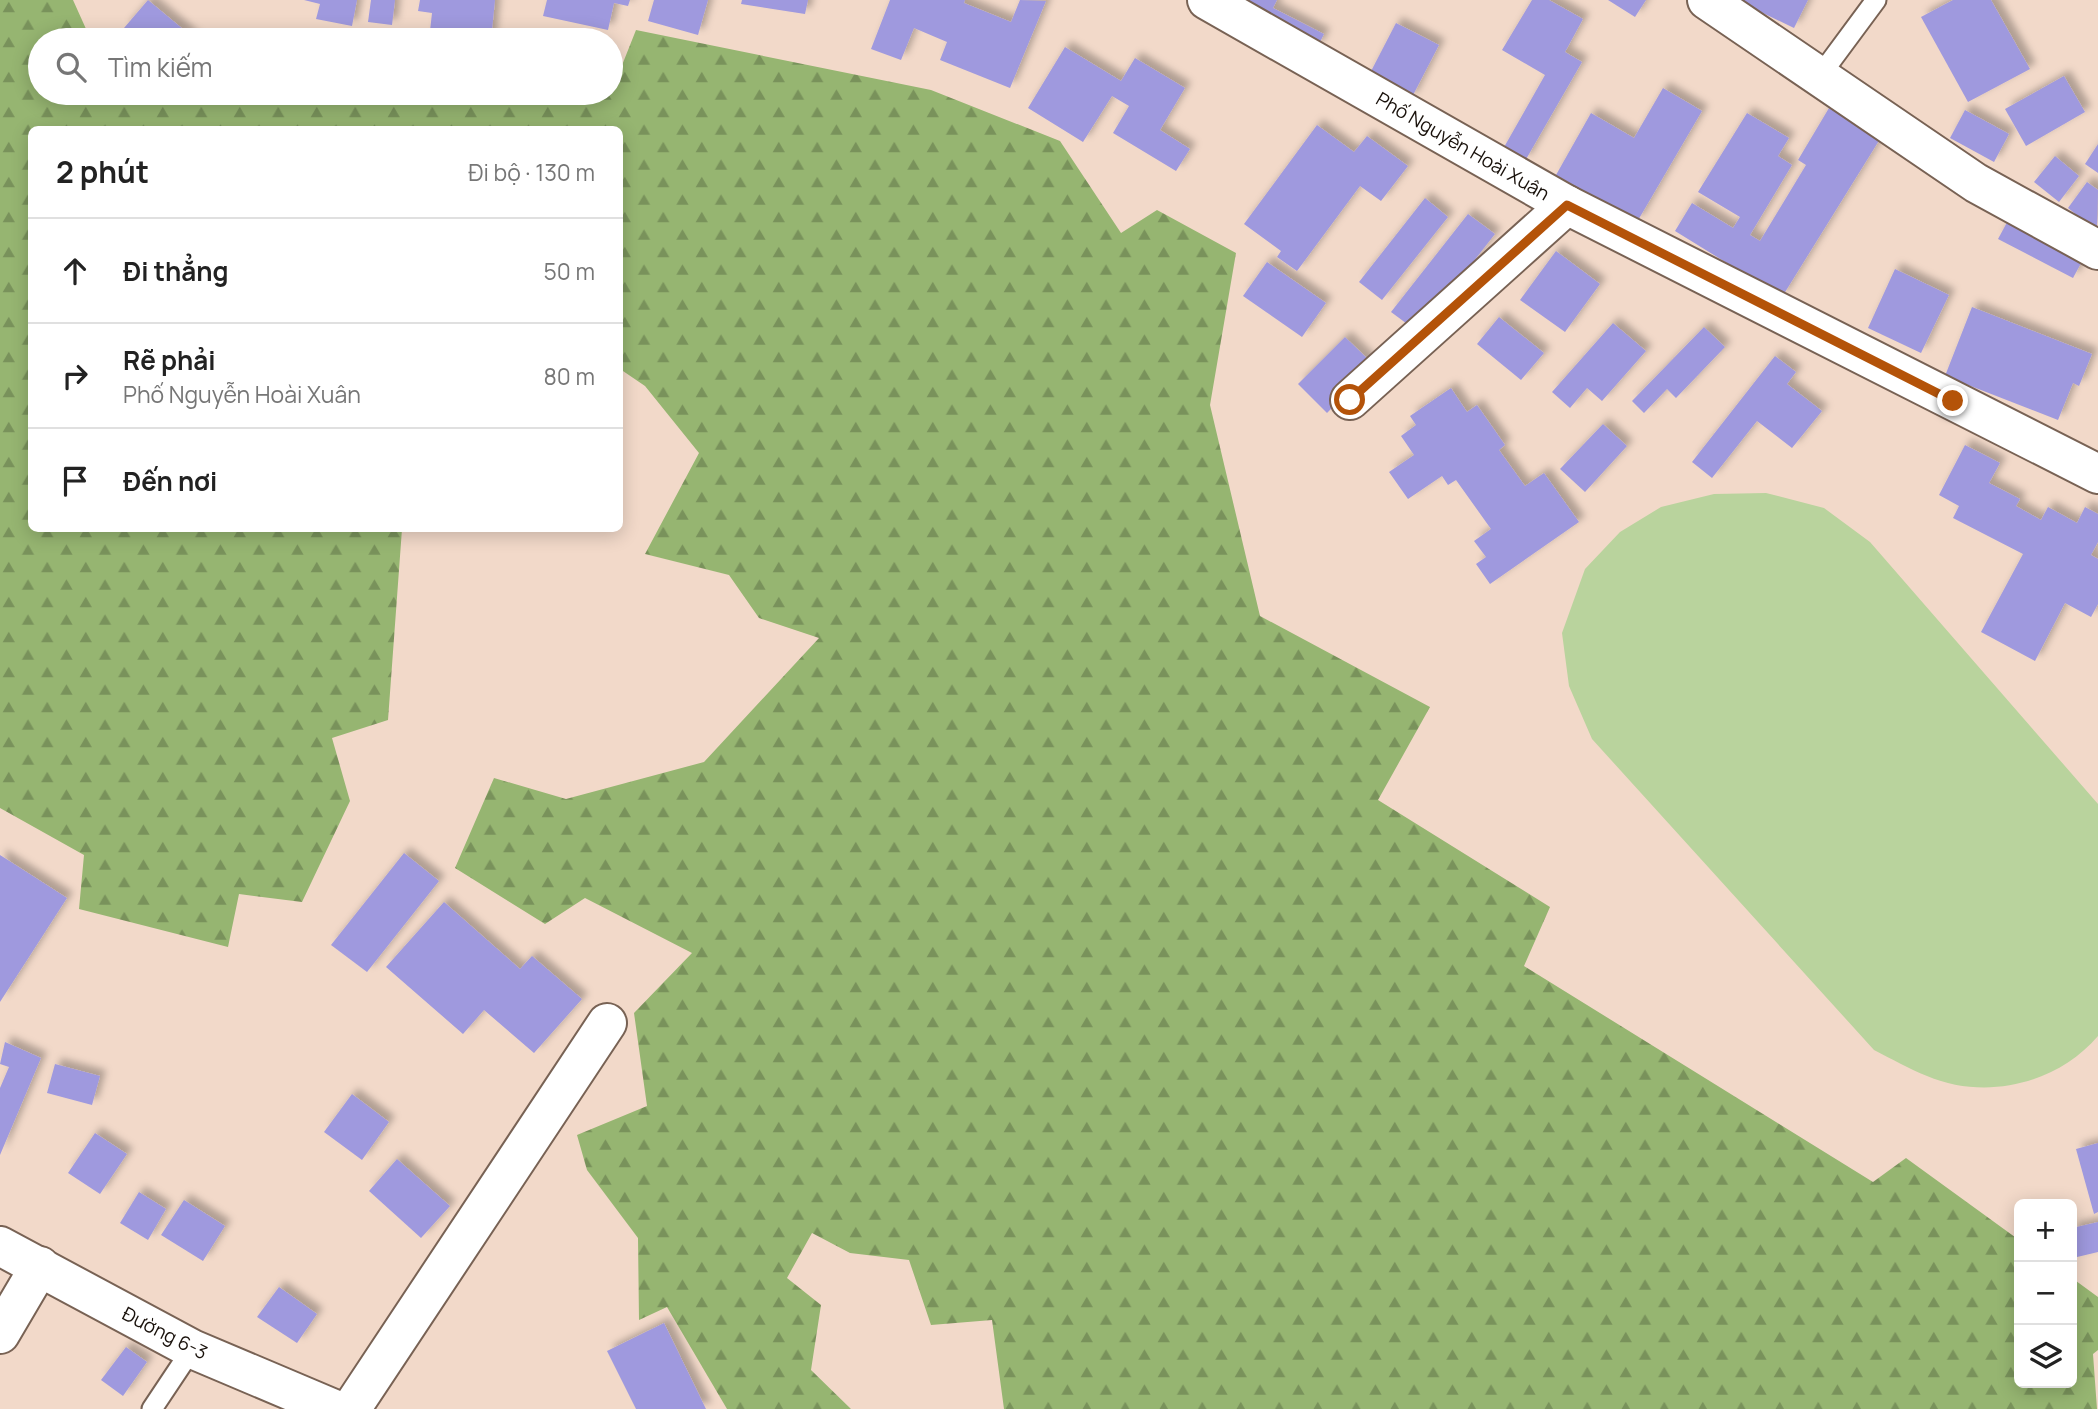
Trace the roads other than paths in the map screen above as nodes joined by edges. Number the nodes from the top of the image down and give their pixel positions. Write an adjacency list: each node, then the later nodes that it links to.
1 (1207, 0): 5 (street, Phố Nguyễn Hoài Xuân)
2 (1707, 0): 4 (street)
3 (1876, 0): 4 (lane)
4 (1819, 77): 6 (street)
5 (1567, 205): 7 (street); 8 (street, Phố Nguyễn Hoài Xuân)
6 (2098, 250)
7 (1350, 400)
8 (2098, 474)
9 (607, 1023): 16 (street)
10 (0, 1246): 11 (street, Đường 6-3)
11 (40, 1266): 12 (street); 13 (street, Đường 6-3)
12 (0, 1334)
13 (192, 1349): 14 (lane); 15 (street, Đường 6-3)
14 (152, 1409)
15 (334, 1409)
16 (351, 1409)

